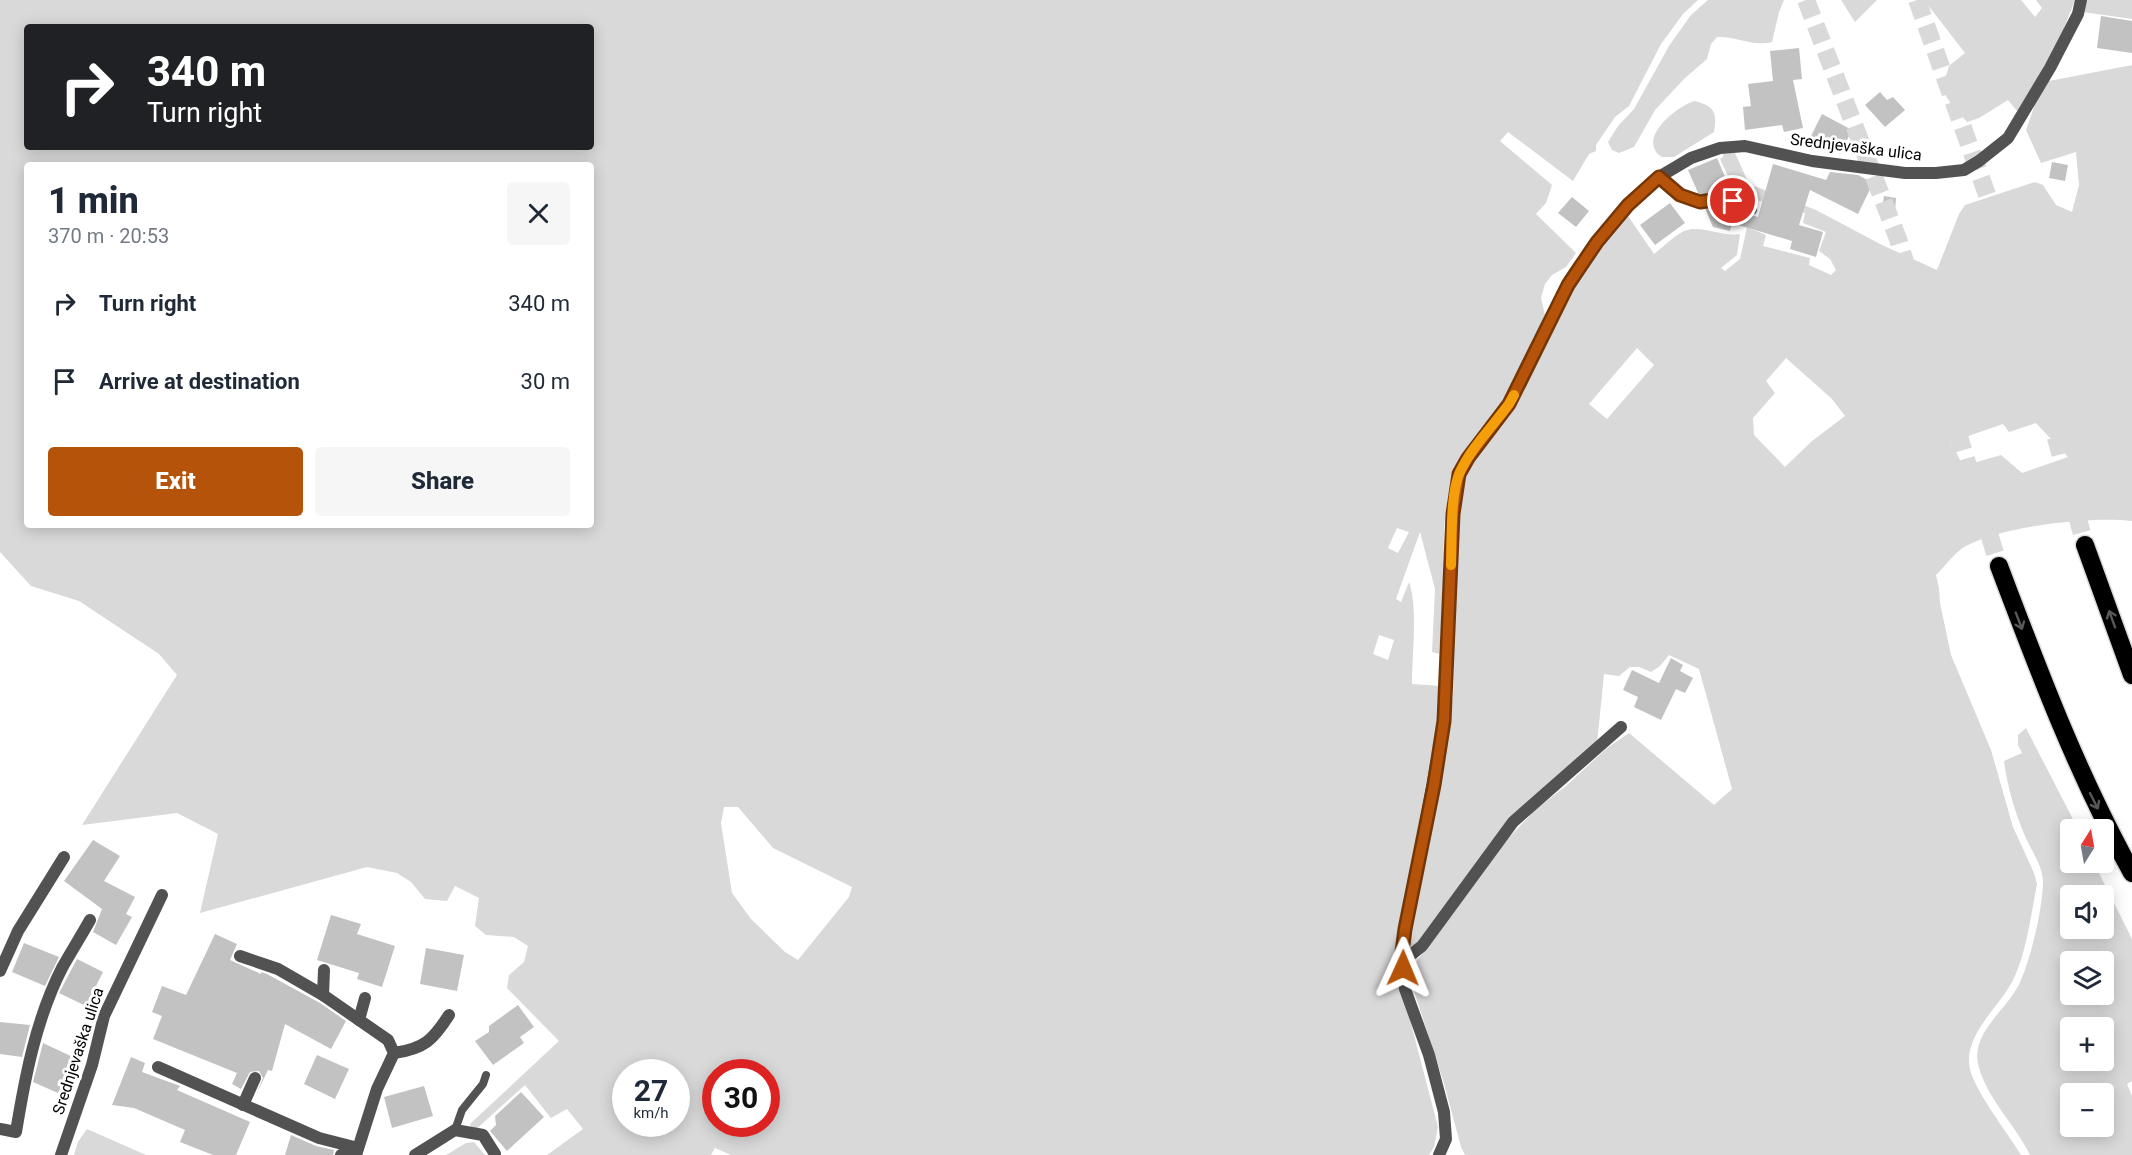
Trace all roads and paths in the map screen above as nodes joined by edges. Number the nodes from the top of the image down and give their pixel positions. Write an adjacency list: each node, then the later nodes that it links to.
1 (2081, 0): 2 (street, Srednjevaška ulica)
2 (1659, 177): 3 (lane); 13 (street, Srednjevaška ulica)
3 (1753, 210)
4 (2085, 545): 6 (highway, one-way to 4)
5 (1999, 566): 9 (highway, one-way to 9)
6 (2132, 675)
7 (1621, 727): 13 (street)
8 (64, 857): 15 (street)
9 (2132, 873)
10 (162, 895): 29 (street, Srednjevaška ulica)
11 (90, 920): 25 (street)
12 (240, 956): 16 (street)
13 (1403, 961): 32 (street, Srednjevaška ulica)
14 (324, 970): 16 (street)
15 (0, 971)
16 (322, 995): 19 (street)
17 (365, 998): 19 (street)
18 (449, 1015): 20 (street)
19 (359, 1020): 20 (street)
20 (394, 1053): 27 (street)
21 (158, 1067): 24 (street)
22 (486, 1075): 26 (lane)
23 (255, 1078): 24 (street)
24 (243, 1105): 27 (street)
25 (0, 1129)
26 (455, 1130): 28 (street); 31 (street)
27 (357, 1151): 30 (street)
28 (495, 1154)
29 (61, 1155)
30 (341, 1155)
31 (415, 1155)
32 (1439, 1155)

